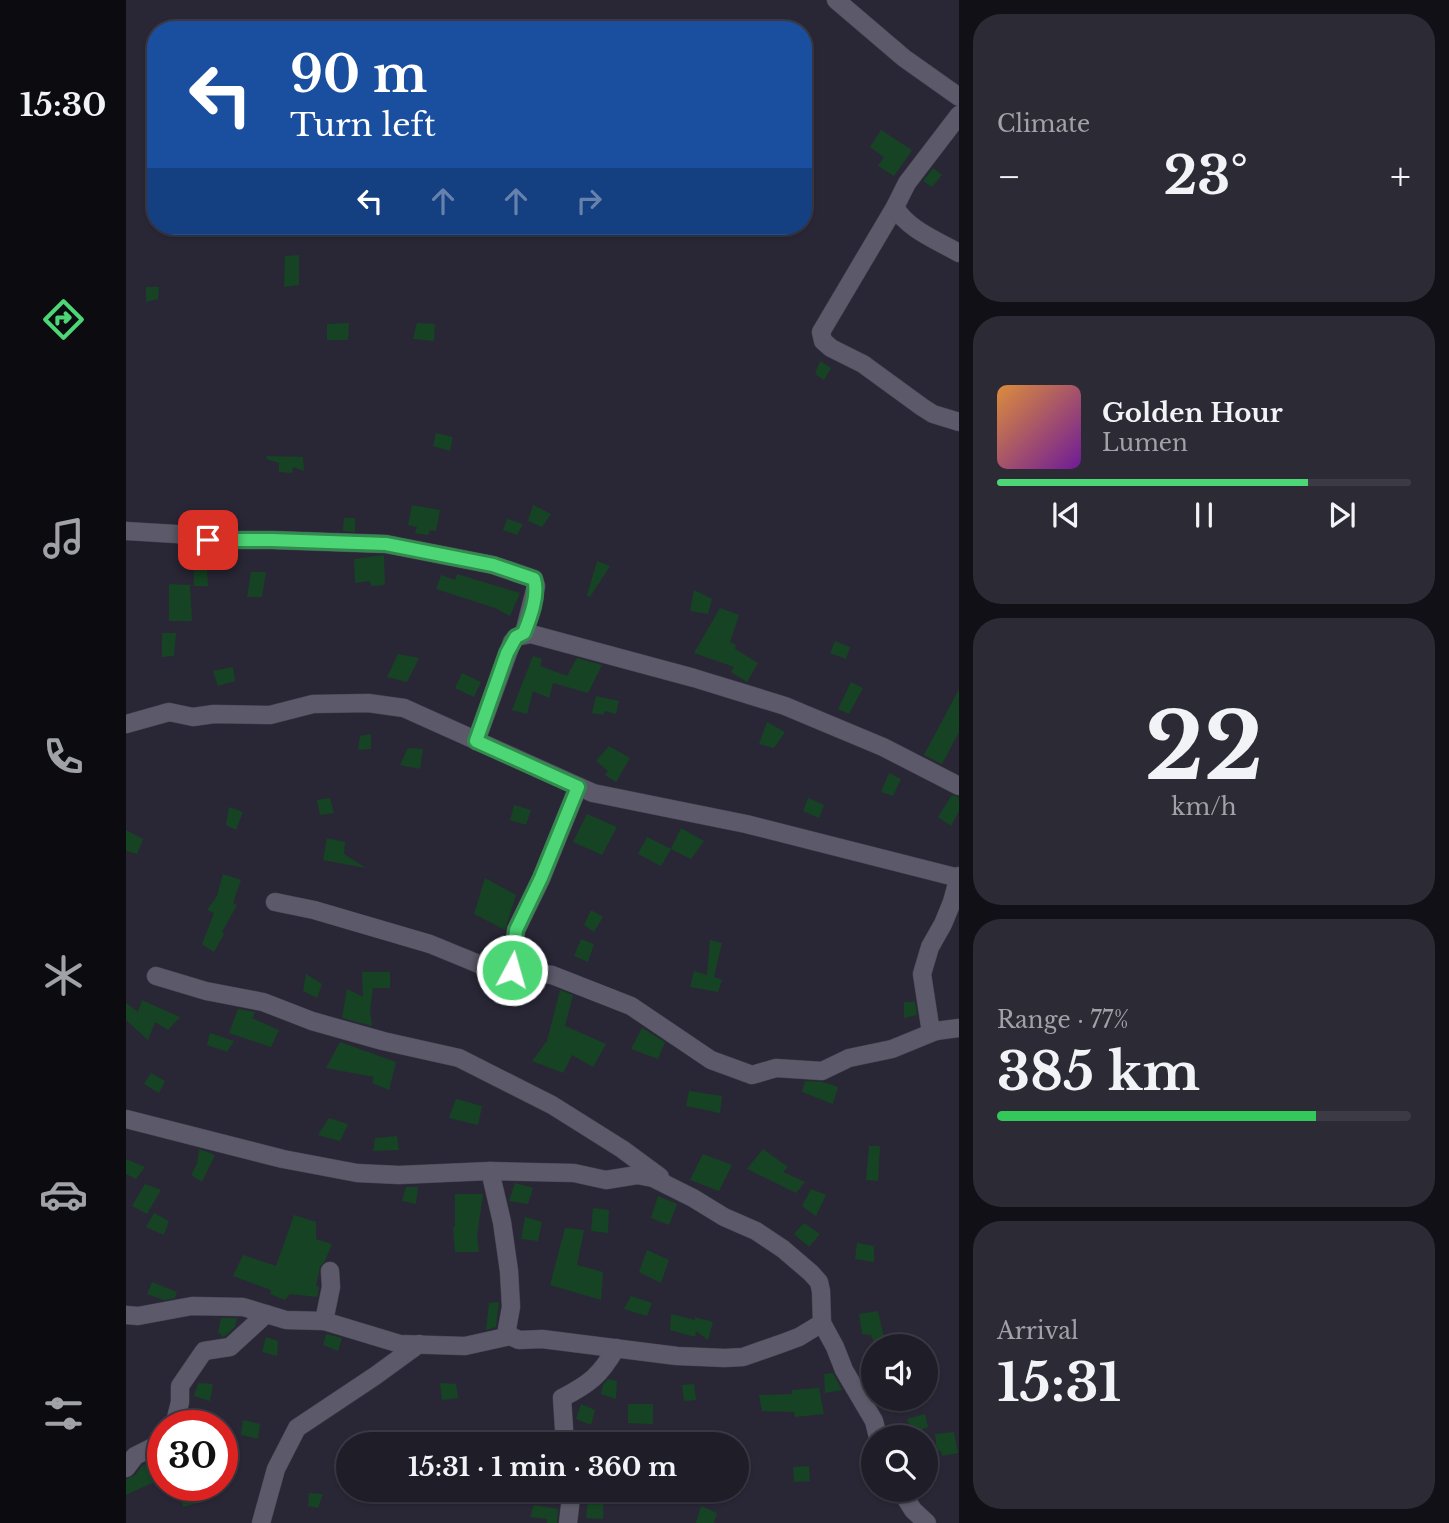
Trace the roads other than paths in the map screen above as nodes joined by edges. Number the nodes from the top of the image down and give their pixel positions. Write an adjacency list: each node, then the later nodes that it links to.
1 (836, 0): 2 (street)
2 (959, 97)
3 (959, 115): 4 (street)
4 (895, 207): 5 (street); 6 (street)
5 (959, 253)
6 (959, 422)
7 (126, 531): 8 (street)
8 (524, 633): 10 (street); 11 (street)
9 (126, 724): 10 (street)
10 (476, 741): 12 (street)
11 (959, 786)
12 (578, 787): 13 (street); 15 (street)
13 (959, 878): 18 (street)
14 (275, 902): 15 (street)
15 (512, 970): 18 (street)
16 (156, 976): 21 (street)
17 (959, 1028): 18 (street)
18 (936, 1031)
19 (126, 1119): 20 (street)
20 (490, 1171): 21 (street); 27 (street)
21 (677, 1189): 26 (street)
22 (330, 1271): 25 (street)
23 (266, 1314): 24 (street); 25 (street); 30 (street)
24 (126, 1315)
25 (324, 1321): 28 (street)
26 (822, 1323): 29 (street); 31 (street)
27 (510, 1336): 28 (street); 29 (street)
28 (419, 1344): 37 (street)
29 (616, 1348): 32 (street)
30 (178, 1410)
31 (875, 1425)
32 (564, 1432)
33 (147, 1450): 34 (street)
34 (126, 1468)
35 (570, 1502): 38 (street)
36 (909, 1502): 39 (street)
37 (261, 1523)
38 (568, 1523)
39 (927, 1523)

